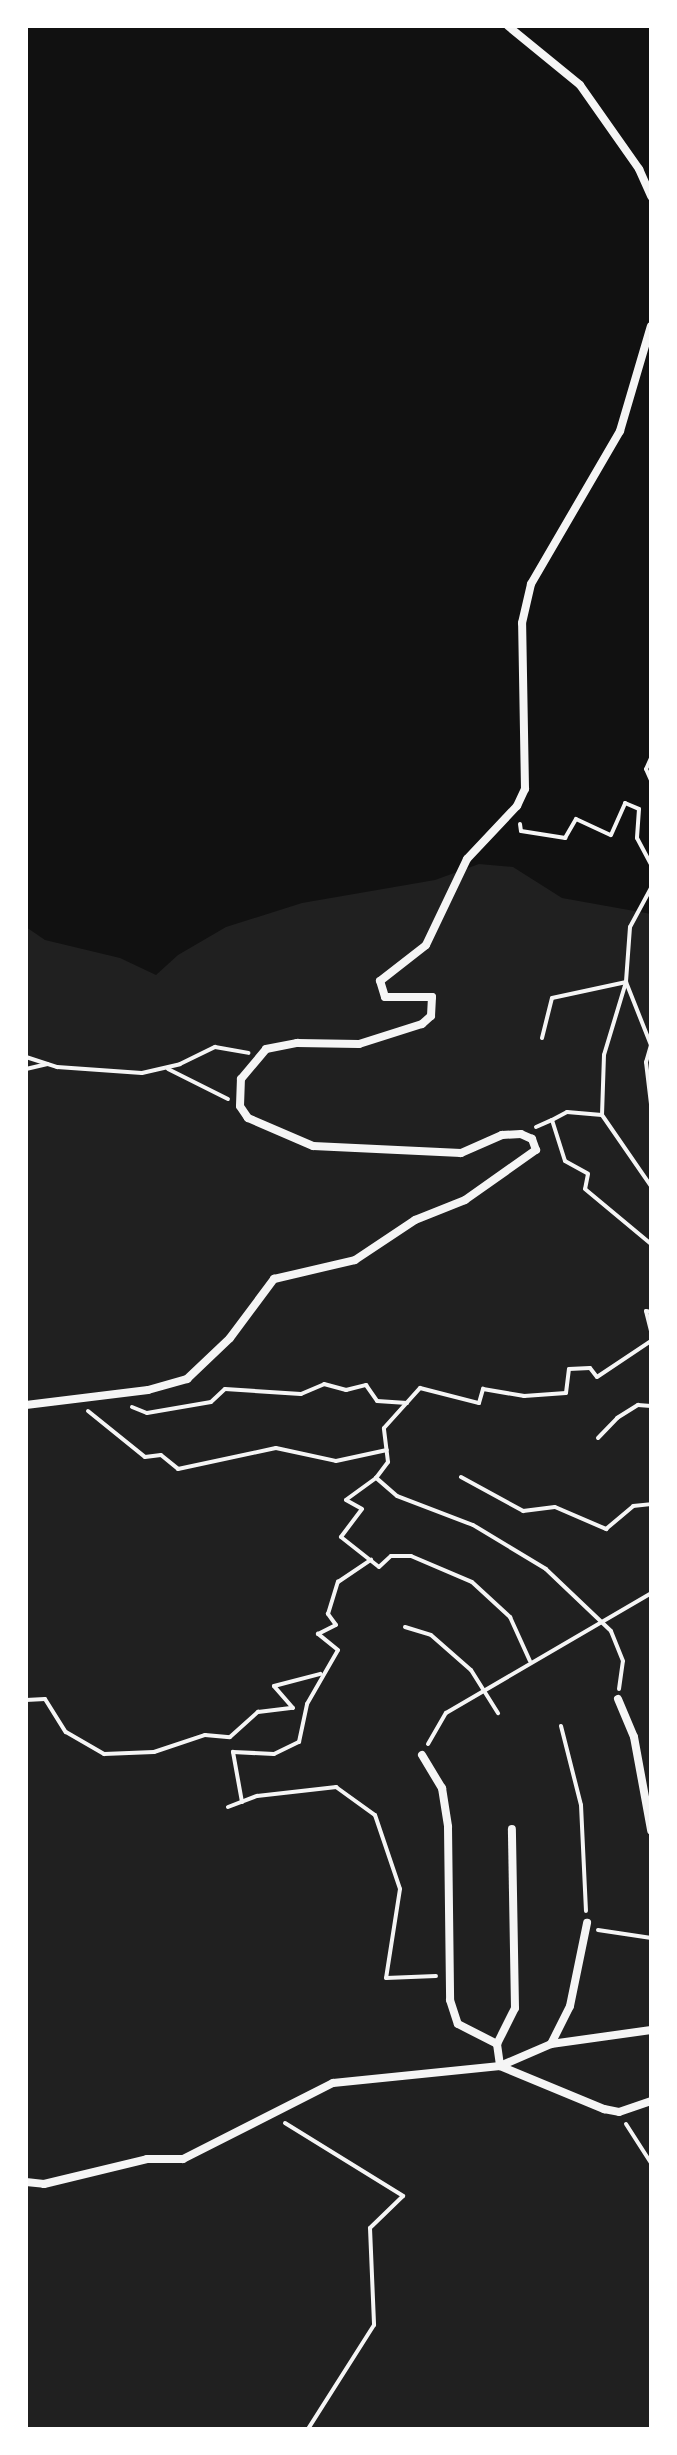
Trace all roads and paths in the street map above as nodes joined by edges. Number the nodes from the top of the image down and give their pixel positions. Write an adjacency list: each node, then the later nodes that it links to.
1 (508, 26): 2 (street)
2 (651, 196)
3 (651, 326): 6 (street)
4 (651, 758): 5 (path)
5 (651, 780)
6 (517, 806): 7 (path); 11 (street)
7 (651, 864)
8 (651, 888): 9 (path)
9 (626, 982): 10 (path); 16 (path); 18 (path)
10 (542, 1038)
11 (258, 1055): 14 (path); 17 (street)
12 (26, 1057): 13 (path)
13 (47, 1064): 14 (path); 15 (path)
14 (166, 1067): 17 (path)
15 (26, 1069)
16 (651, 1104)
17 (240, 1106): 20 (street)
18 (602, 1115): 19 (path); 21 (path)
19 (552, 1120): 20 (path); 22 (path)
20 (521, 1134): 26 (street)
21 (651, 1186)
22 (651, 1244)
23 (651, 1312): 24 (path)
24 (651, 1331)
25 (651, 1341): 28 (path)
26 (70, 1396): 29 (street); 32 (path)
27 (123, 1403): 28 (path)
28 (407, 1403): 32 (path)
29 (26, 1405)
30 (651, 1406): 31 (path)
31 (598, 1438)
32 (387, 1450): 34 (path)
33 (461, 1477): 35 (path)
34 (376, 1478): 36 (path); 38 (path)
35 (651, 1504)
36 (371, 1560): 40 (path); 41 (path)
37 (651, 1593): 38 (path)
38 (601, 1621): 40 (path); 43 (path)
39 (405, 1627): 42 (path)
40 (530, 1661): 42 (path)
41 (320, 1674): 44 (path); 48 (path)
42 (483, 1690): 45 (path); 47 (path)
43 (618, 1699): 51 (street)
44 (26, 1700)
45 (498, 1713)
46 (561, 1726): 52 (path)
47 (422, 1755): 54 (street)
48 (242, 1802): 49 (path); 54 (path)
49 (228, 1807)
50 (512, 1829): 56 (street)
51 (651, 1830)
52 (587, 1923): 53 (path); 57 (street)
53 (651, 1938)
54 (450, 1975): 56 (street)
55 (651, 2030): 57 (street)
56 (497, 2044): 58 (street)
57 (551, 2044): 58 (street)
58 (500, 2066): 60 (street); 61 (street)
59 (651, 2101): 60 (street)
60 (619, 2112): 62 (path)
61 (269, 2113): 63 (street); 64 (path)
62 (651, 2163)
63 (26, 2182)
64 (308, 2429)

